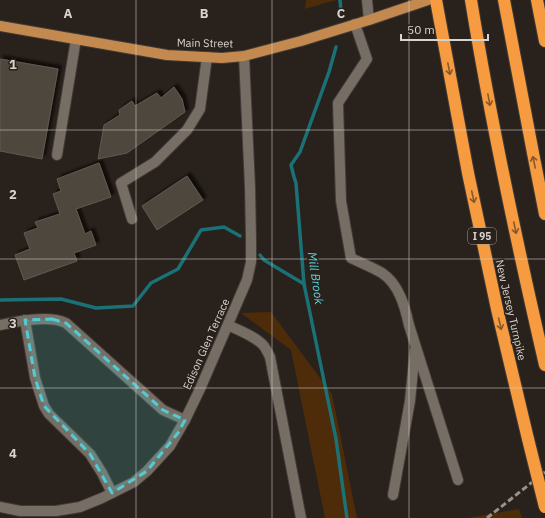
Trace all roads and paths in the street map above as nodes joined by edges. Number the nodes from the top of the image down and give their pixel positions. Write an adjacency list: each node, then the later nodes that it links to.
1 (367, 0): 7 (street)
2 (428, 0): 7 (main road, Main Street)
3 (436, 0): 28 (highway, New Jersey Turnpike / I 95, one-way to 28, bridge)
4 (470, 0): 21 (highway, New Jersey Turnpike, one-way to 21)
5 (537, 0): 11 (highway)
6 (505, 5): 15 (highway, one-way to 6)
7 (369, 20): 8 (main road, Main Street)
8 (355, 24): 12 (main road, Main Street); 20 (street)
9 (0, 26): 10 (main road, Main Street)
10 (76, 39): 13 (main road, Main Street); 14 (street)
11 (545, 41)
12 (244, 56): 13 (main road, Main Street); 19 (street, Edison Glen Terrace)
13 (207, 57): 16 (street)
14 (57, 155)
15 (545, 214)
16 (132, 219)
17 (25, 320): 18 (street); 22 (street); 24 (street)
18 (0, 325)
19 (228, 325): 22 (street, Edison Glen Terrace); 31 (street)
20 (416, 346): 23 (street); 25 (street)
21 (545, 366)
22 (185, 420): 24 (street, Edison Glen Terrace)
23 (458, 480)
24 (112, 493): 27 (street, Edison Glen Terrace)
25 (393, 495)
26 (0, 506): 29 (street, Edison Glen Terrace)
27 (80, 507): 29 (street, Edison Glen Terrace); 30 (street)
28 (545, 507)
29 (19, 515)
30 (83, 518)
31 (301, 518)

